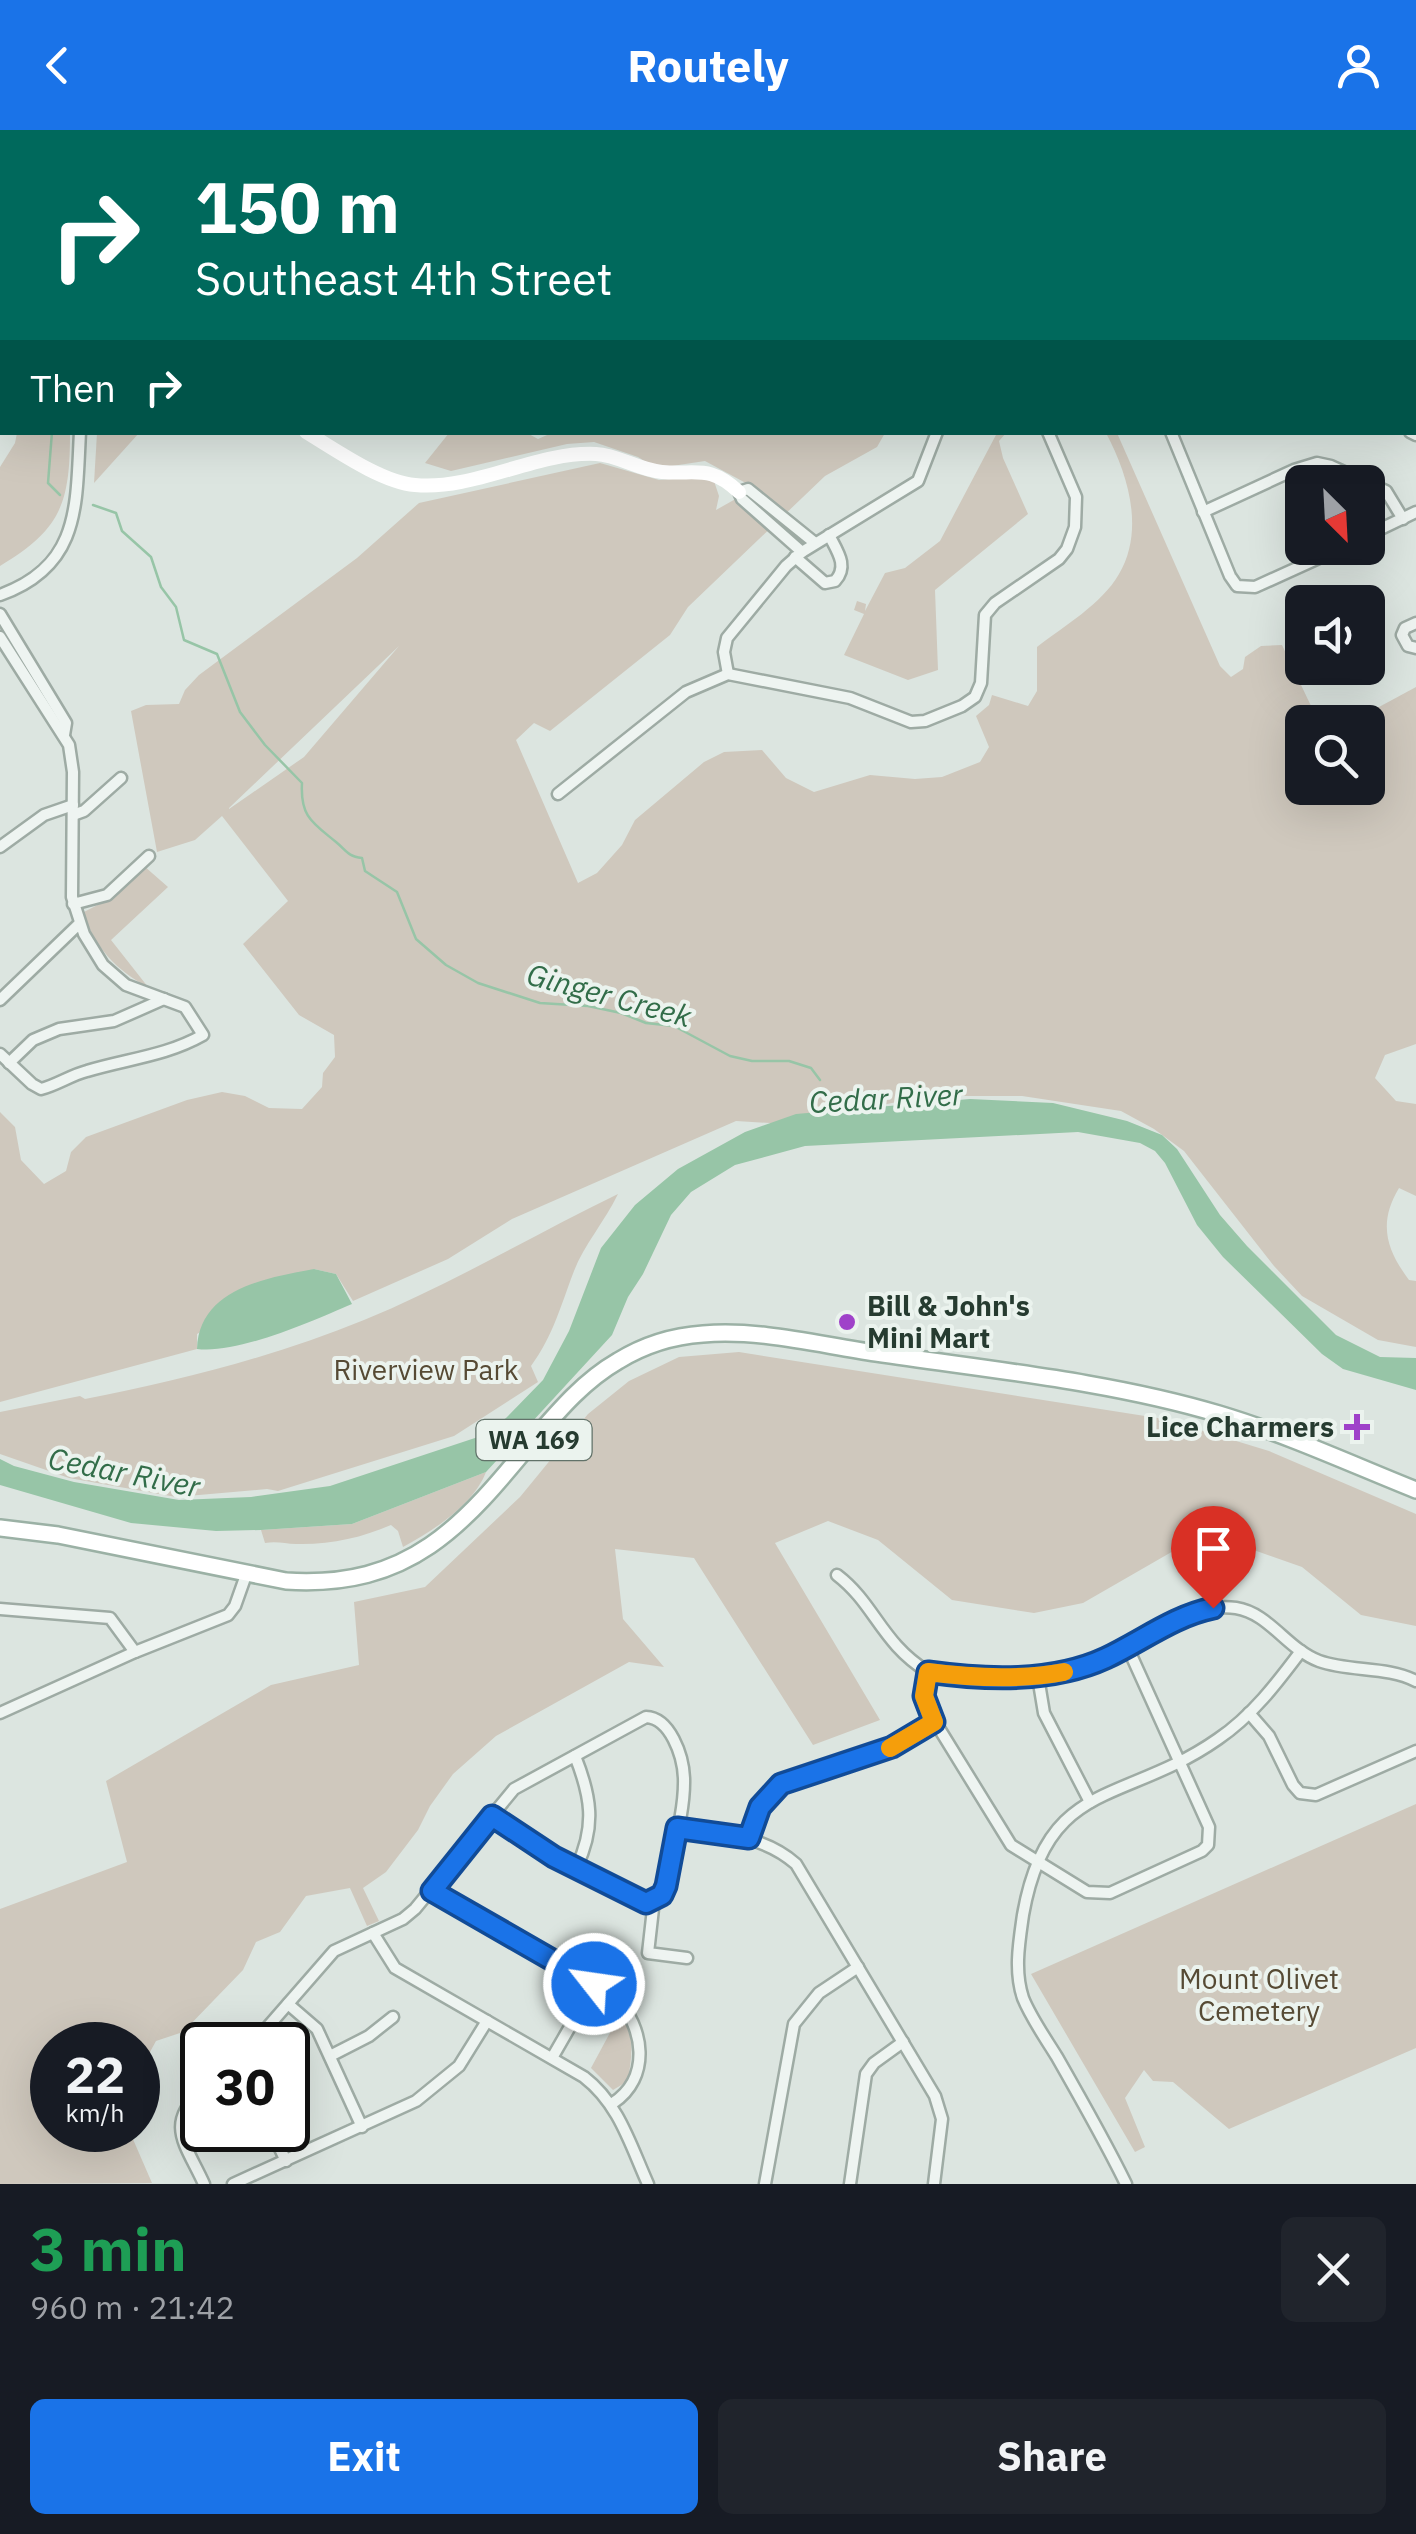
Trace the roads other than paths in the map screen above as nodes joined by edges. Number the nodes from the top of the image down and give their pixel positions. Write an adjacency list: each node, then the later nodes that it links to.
1 (80, 435): 15 (street)
2 (311, 435): 6 (street)
3 (936, 435): 11 (street)
4 (1049, 435): 20 (street)
5 (1171, 435): 7 (street)
6 (740, 492): 12 (street); 13 (street)
7 (1203, 512): 9 (street); 14 (street)
8 (1416, 512): 9 (street)
9 (1403, 518): 10 (street)
10 (1385, 527)
11 (829, 535): 12 (street); 13 (street)
12 (815, 543): 13 (street)
13 (799, 555): 20 (street)
14 (1303, 565)
15 (0, 595)
16 (0, 614): 21 (street)
17 (1416, 623): 19 (street)
18 (0, 637): 21 (street)
19 (1416, 648)
20 (728, 674): 23 (street)
21 (64, 735): 24 (street)
22 (122, 778): 24 (street)
23 (558, 794)
24 (73, 810): 25 (street); 27 (street)
25 (0, 847)
26 (148, 856): 27 (street)
27 (73, 904): 28 (street)
28 (80, 924): 29 (street); 30 (street)
29 (165, 999): 31 (street); 31 (street)
30 (0, 1000)
31 (4, 1059)
32 (1416, 1490): 35 (main road, WA 169)
33 (0, 1528): 35 (main road, WA 169)
34 (836, 1574): 40 (street)
35 (246, 1575): 39 (street)
36 (0, 1609): 39 (street)
37 (1127, 1646): 38 (street); 41 (street); 48 (street)
38 (1301, 1651): 42 (street); 44 (street)
39 (135, 1652): 43 (street)
40 (928, 1672): 41 (street); 45 (street)
41 (1038, 1677): 49 (street)
42 (1416, 1682)
43 (0, 1714)
44 (1248, 1714): 46 (street); 48 (street)
45 (934, 1722): 52 (street); 53 (street)
46 (1416, 1750)
47 (574, 1756): 50 (street); 51 (street); 54 (street)
48 (1180, 1762): 49 (street); 53 (street)
49 (1090, 1802): 53 (street)
50 (492, 1816): 54 (street); 55 (street)
51 (677, 1828): 52 (street); 56 (street)
52 (749, 1838): 59 (street)
53 (1036, 1861): 79 (street)
54 (577, 1866): 56 (street)
55 (432, 1891): 57 (street); 60 (street)
56 (654, 1900): 58 (street)
57 (373, 1933): 61 (street); 64 (street)
58 (687, 1958)
59 (858, 1968): 65 (street); 76 (street)
60 (594, 1984): 67 (street); 68 (street)
61 (288, 2004): 63 (street); 66 (street)
62 (393, 2017): 66 (street)
63 (272, 2022)
64 (488, 2022): 67 (street); 69 (street)
65 (903, 2042): 77 (street); 78 (street)
66 (330, 2056): 69 (street)
67 (552, 2058): 68 (street)
68 (612, 2104): 75 (street)
69 (362, 2126): 72 (street)
70 (192, 2152): 73 (street)
71 (282, 2152): 72 (street)
72 (286, 2161): 74 (street)
73 (204, 2184)
74 (233, 2184)
75 (648, 2184)
76 (764, 2184)
77 (850, 2184)
78 (934, 2184)
79 (1126, 2184)

